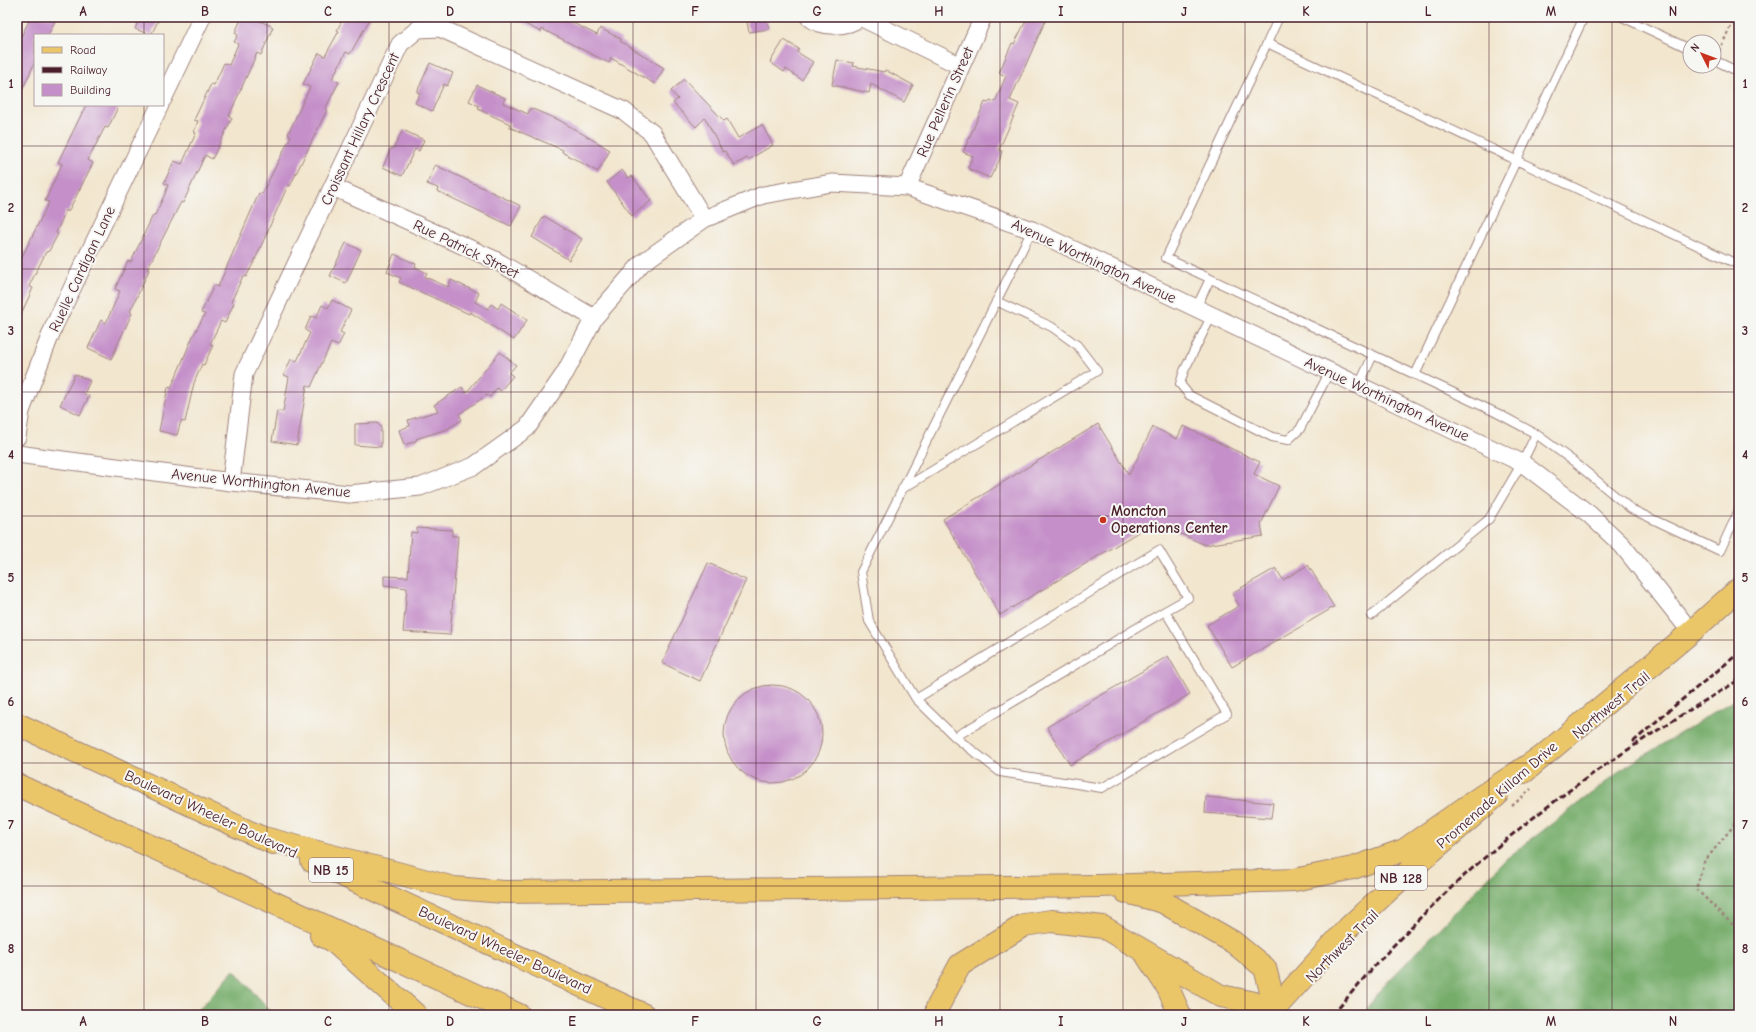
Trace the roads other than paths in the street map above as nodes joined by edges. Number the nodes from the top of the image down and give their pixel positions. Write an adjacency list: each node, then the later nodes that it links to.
1 (202, 17): 13 (street)
2 (808, 17): 3 (street)
3 (860, 17): 11 (street)
4 (983, 17): 11 (street, Rue Pellerin Street)
5 (1279, 17): 8 (lane)
6 (1584, 17): 15 (lane)
7 (1622, 17): 9 (lane)
8 (1267, 43): 15 (lane); 21 (lane)
9 (1682, 45)
10 (1722, 64): 12 (lane)
11 (960, 66): 16 (street, Rue Pellerin Street)
12 (1739, 72)
13 (164, 97)
14 (160, 106): 31 (street, Ruelle Cardigan Lane)
15 (1516, 160): 20 (lane); 28 (lane)
16 (907, 186): 18 (street, Avenue Worthington Avenue); 19 (street, Avenue Worthington Avenue)
17 (333, 187): 18 (street, Croissant Hillary Crescent); 25 (street, Rue Patrick Street); 34 (street, Croissant Hillary Crescent)
18 (704, 219): 25 (street, Avenue Worthington Avenue)
19 (1032, 230): 22 (lane); 23 (street, Avenue Worthington Avenue)
20 (1739, 266)
21 (1210, 278): 23 (lane); 26 (lane)
22 (996, 301): 35 (lane); 35 (lane)
23 (1196, 308): 24 (street, Avenue Worthington Avenue)
24 (1212, 315): 27 (street, Avenue Worthington Avenue); 27 (lane)
25 (594, 318): 34 (street, Avenue Worthington Avenue)
26 (1374, 355): 28 (lane); 29 (lane)
27 (1330, 371): 29 (street, Avenue Worthington Avenue)
28 (1415, 374): 30 (lane)
29 (1359, 385): 33 (street, Avenue Worthington Avenue)
30 (1536, 434): 33 (lane); 36 (lane)
31 (17, 437)
32 (17, 454): 34 (street, Avenue Worthington Avenue)
33 (1522, 463): 39 (lane); 40 (street, Avenue Worthington Avenue)
34 (231, 482)
35 (902, 489): 41 (lane)
36 (1739, 510)
37 (1739, 589): 40 (main road, Promenade Killam Drive / NB 128)
38 (1165, 611): 41 (lane); 43 (lane); 43 (lane)
39 (1370, 616)
40 (1691, 632): 44 (main road, Promenade Killam Drive / NB 128)
41 (916, 699): 43 (lane)
42 (17, 724): 47 (main road, Boulevard Wheeler Boulevard / NB 15)
43 (956, 737)
44 (1538, 760): 48 (main road); 50 (main road, Promenade Killam Drive / NB 128)
45 (17, 785): 46 (main road)
46 (72, 810): 51 (main road); 52 (main road)
47 (260, 837): 48 (main road); 53 (main road, Boulevard Wheeler Boulevard / NB 15)
48 (1099, 886): 50 (main road)
49 (1143, 950): 50 (main road); 54 (main road); 55 (main road)
50 (1272, 1011)
51 (416, 1015)
52 (519, 1015)
53 (644, 1015)
54 (936, 1015)
55 (1180, 1015)

